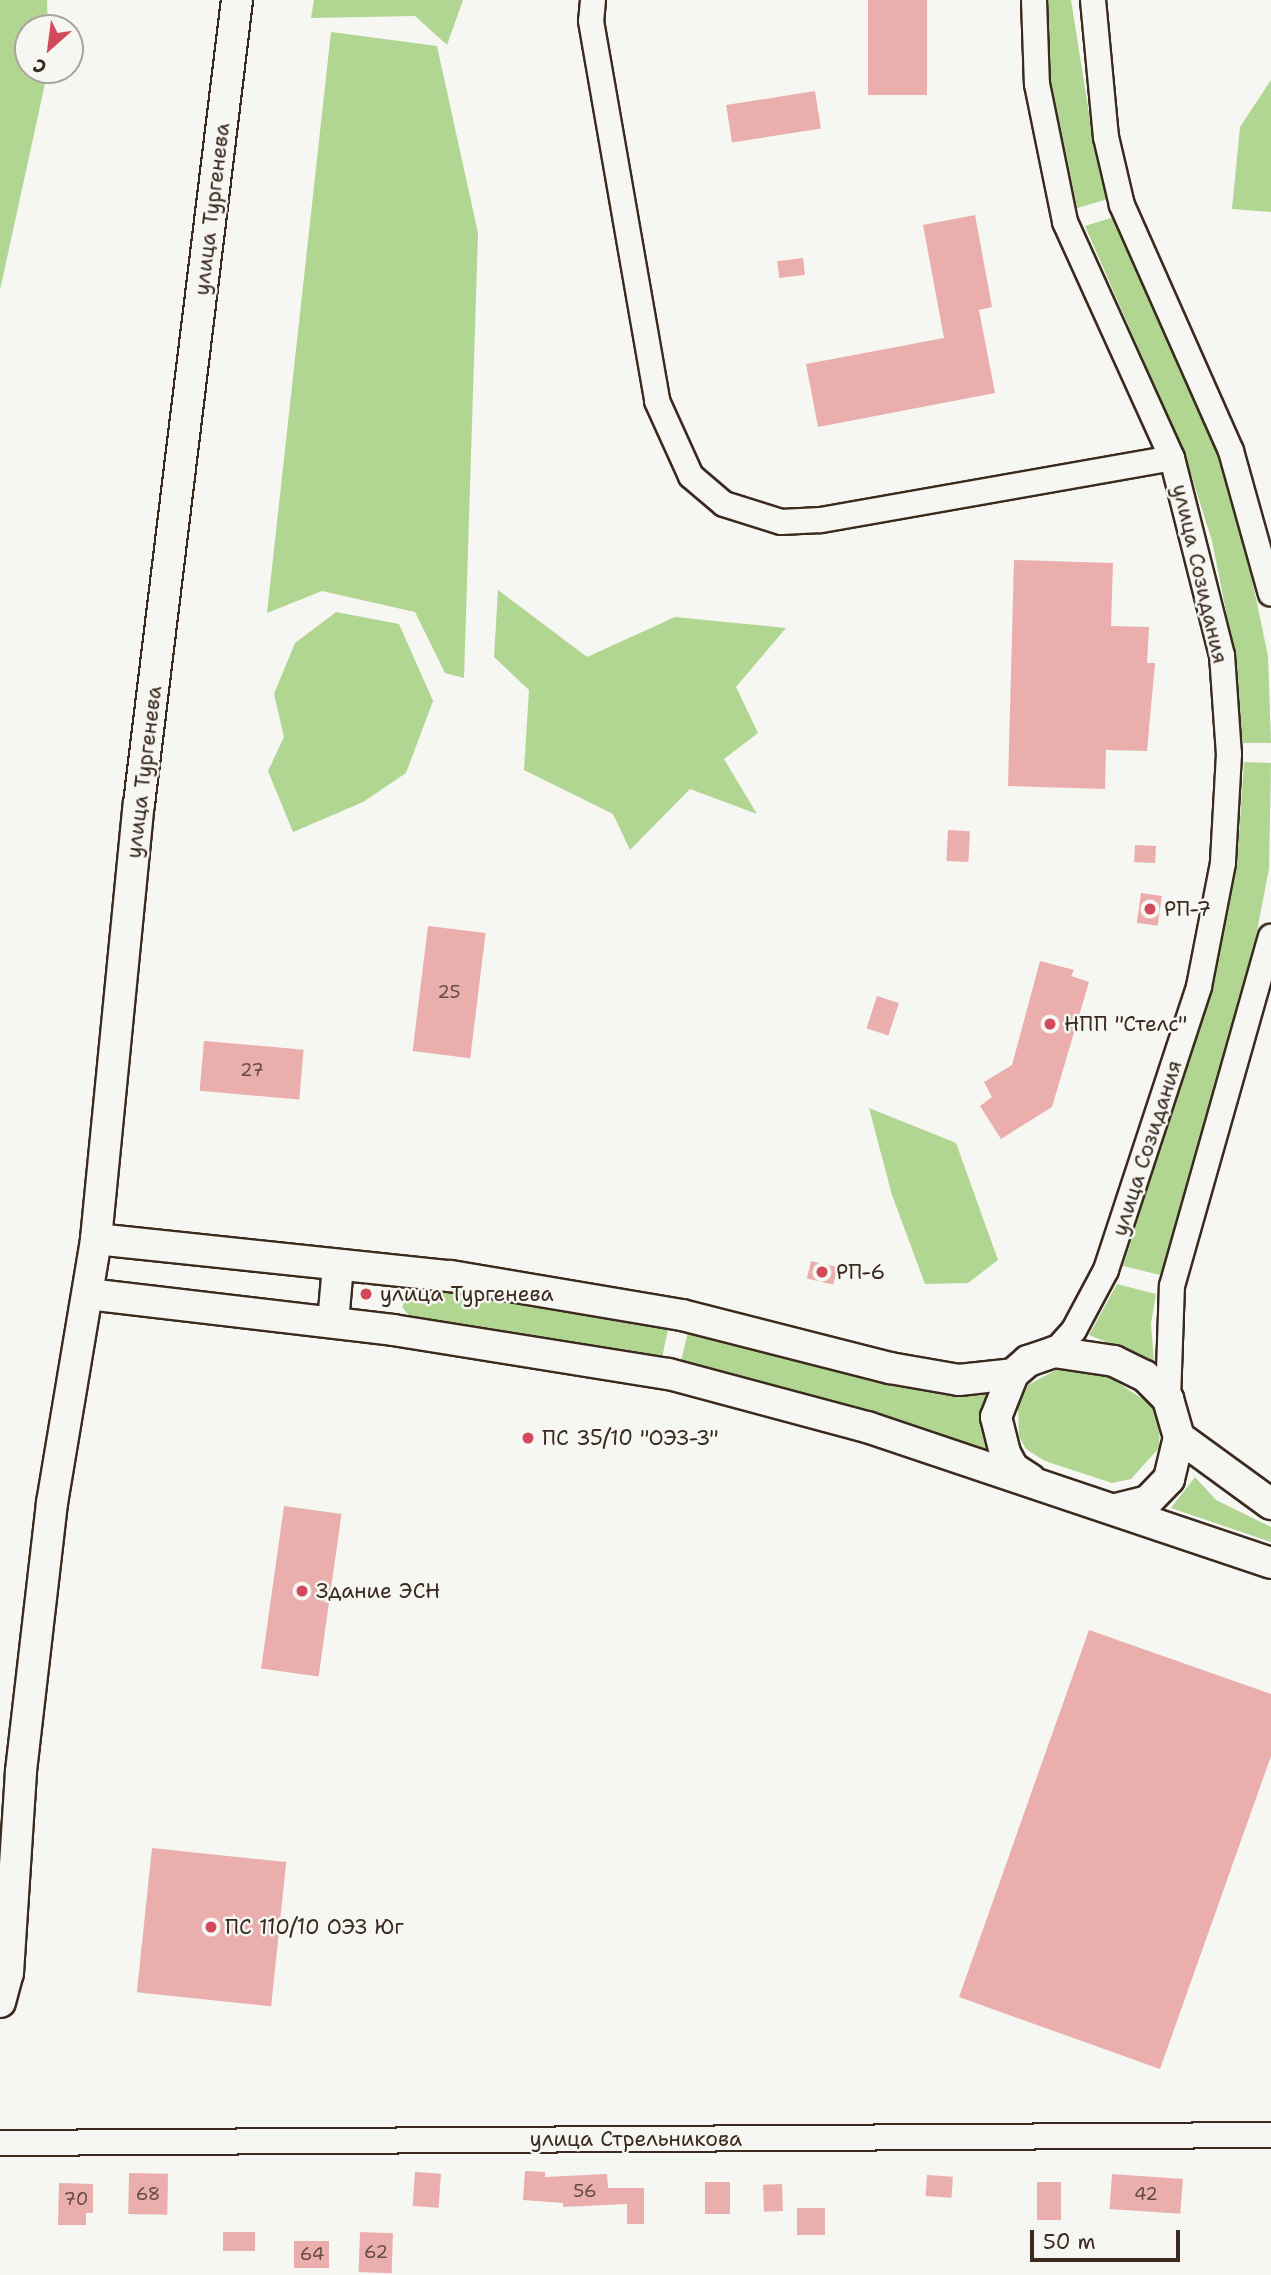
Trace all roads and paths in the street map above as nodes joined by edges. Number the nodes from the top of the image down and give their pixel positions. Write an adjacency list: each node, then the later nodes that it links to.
1 (237, 0): 8 (street, улица Тургенева)
2 (593, 0): 5 (street)
3 (1034, 0): 5 (street, улица Созидания)
4 (1093, 0): 6 (street)
5 (1172, 458): 12 (street, улица Созидания)
6 (1271, 594)
7 (1271, 937): 14 (street)
8 (96, 1239): 9 (street); 10 (street, улица Тургенева)
9 (338, 1266): 11 (street); 13 (street)
10 (88, 1294): 11 (street); 20 (street, улица Тургенева)
11 (333, 1322): 16 (street)
12 (1055, 1352): 13 (street); 14 (street)
13 (1013, 1374): 16 (street)
14 (1168, 1399): 15 (street)
15 (1179, 1437): 17 (street); 18 (street)
16 (1036, 1483): 18 (street)
17 (1271, 1504)
18 (1115, 1509): 19 (street)
19 (1271, 1563)
20 (0, 2003)
21 (1271, 2135): 22 (street, улица Стрельникова)
22 (0, 2143)

